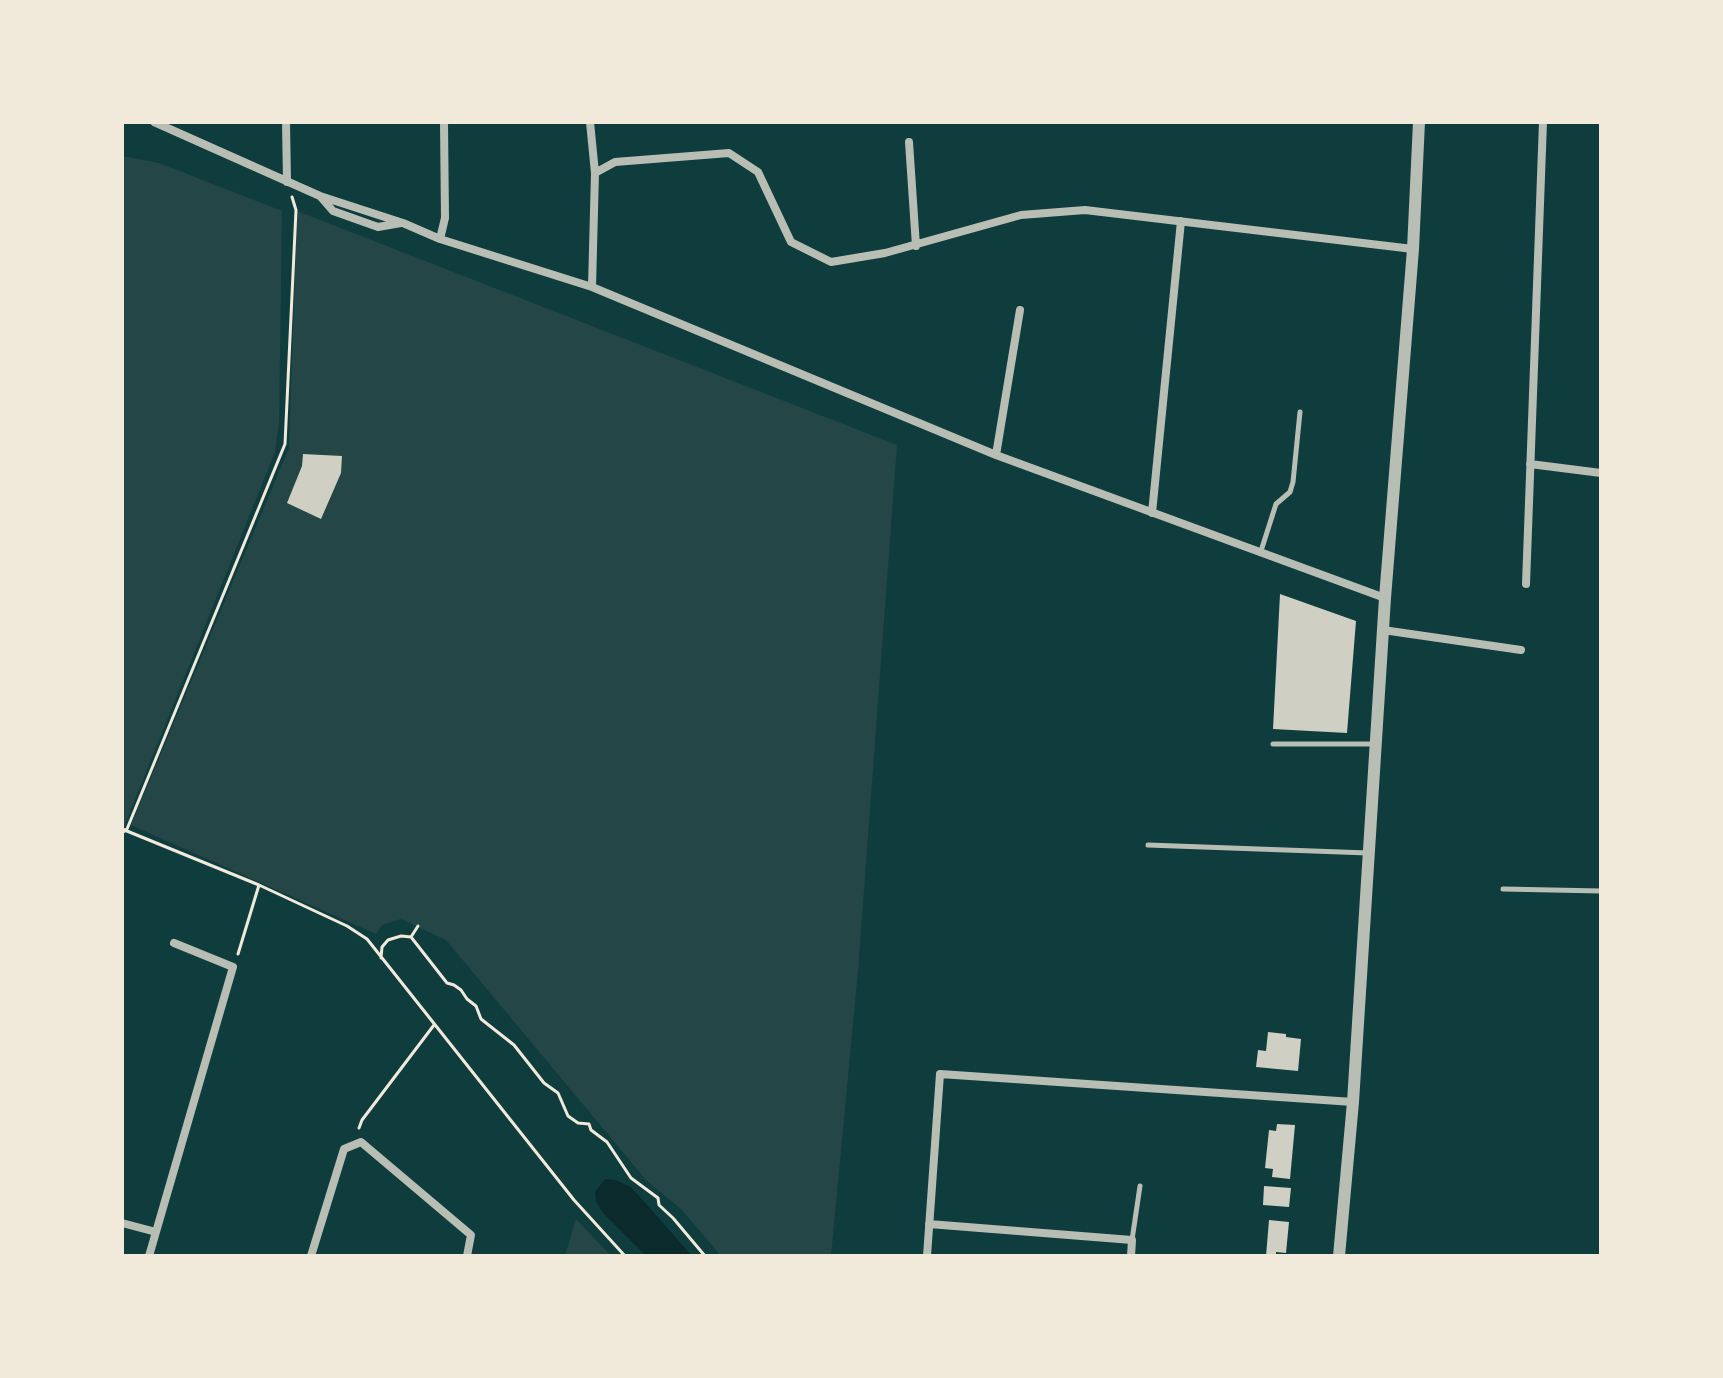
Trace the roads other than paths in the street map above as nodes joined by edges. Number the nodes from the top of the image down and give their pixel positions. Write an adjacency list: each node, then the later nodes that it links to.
1 (154, 122): 9 (street)
2 (286, 122): 9 (street)
3 (444, 122): 11 (street)
4 (590, 122): 8 (street)
5 (1419, 122): 13 (street)
6 (1543, 122): 18 (street)
7 (909, 142): 12 (street)
8 (595, 173): 12 (street); 14 (street)
9 (287, 182): 11 (street)
10 (1181, 221): 12 (street); 13 (street); 20 (street)
11 (440, 239): 14 (street)
12 (916, 246)
13 (1413, 249): 23 (street)
14 (592, 287): 17 (street)
15 (1020, 310): 17 (street)
16 (1300, 412): 21 (lane)
17 (996, 455): 20 (street)
18 (1530, 464): 19 (street); 22 (street)
19 (1601, 473)
20 (1152, 513): 21 (street)
21 (1261, 552): 23 (street)
22 (1526, 584)
23 (1385, 598): 24 (street)
24 (1383, 630): 25 (street); 27 (street)
25 (1521, 650)
26 (1273, 744): 27 (lane)
27 (1376, 744): 29 (street)
28 (1148, 845): 29 (lane)
29 (1369, 853): 33 (street)
30 (1503, 889): 31 (lane)
31 (1601, 891)
32 (174, 943): 37 (street)
33 (1353, 1102): 36 (street); 44 (street)
34 (1140, 1186): 38 (lane)
35 (122, 1223): 37 (street)
36 (929, 1224): 38 (street); 42 (street)
37 (156, 1232): 39 (street)
38 (1132, 1240): 43 (street)
39 (149, 1256)
40 (311, 1256): 41 (street)
41 (467, 1256)
42 (927, 1256)
43 (1131, 1256)
44 (1339, 1256)

